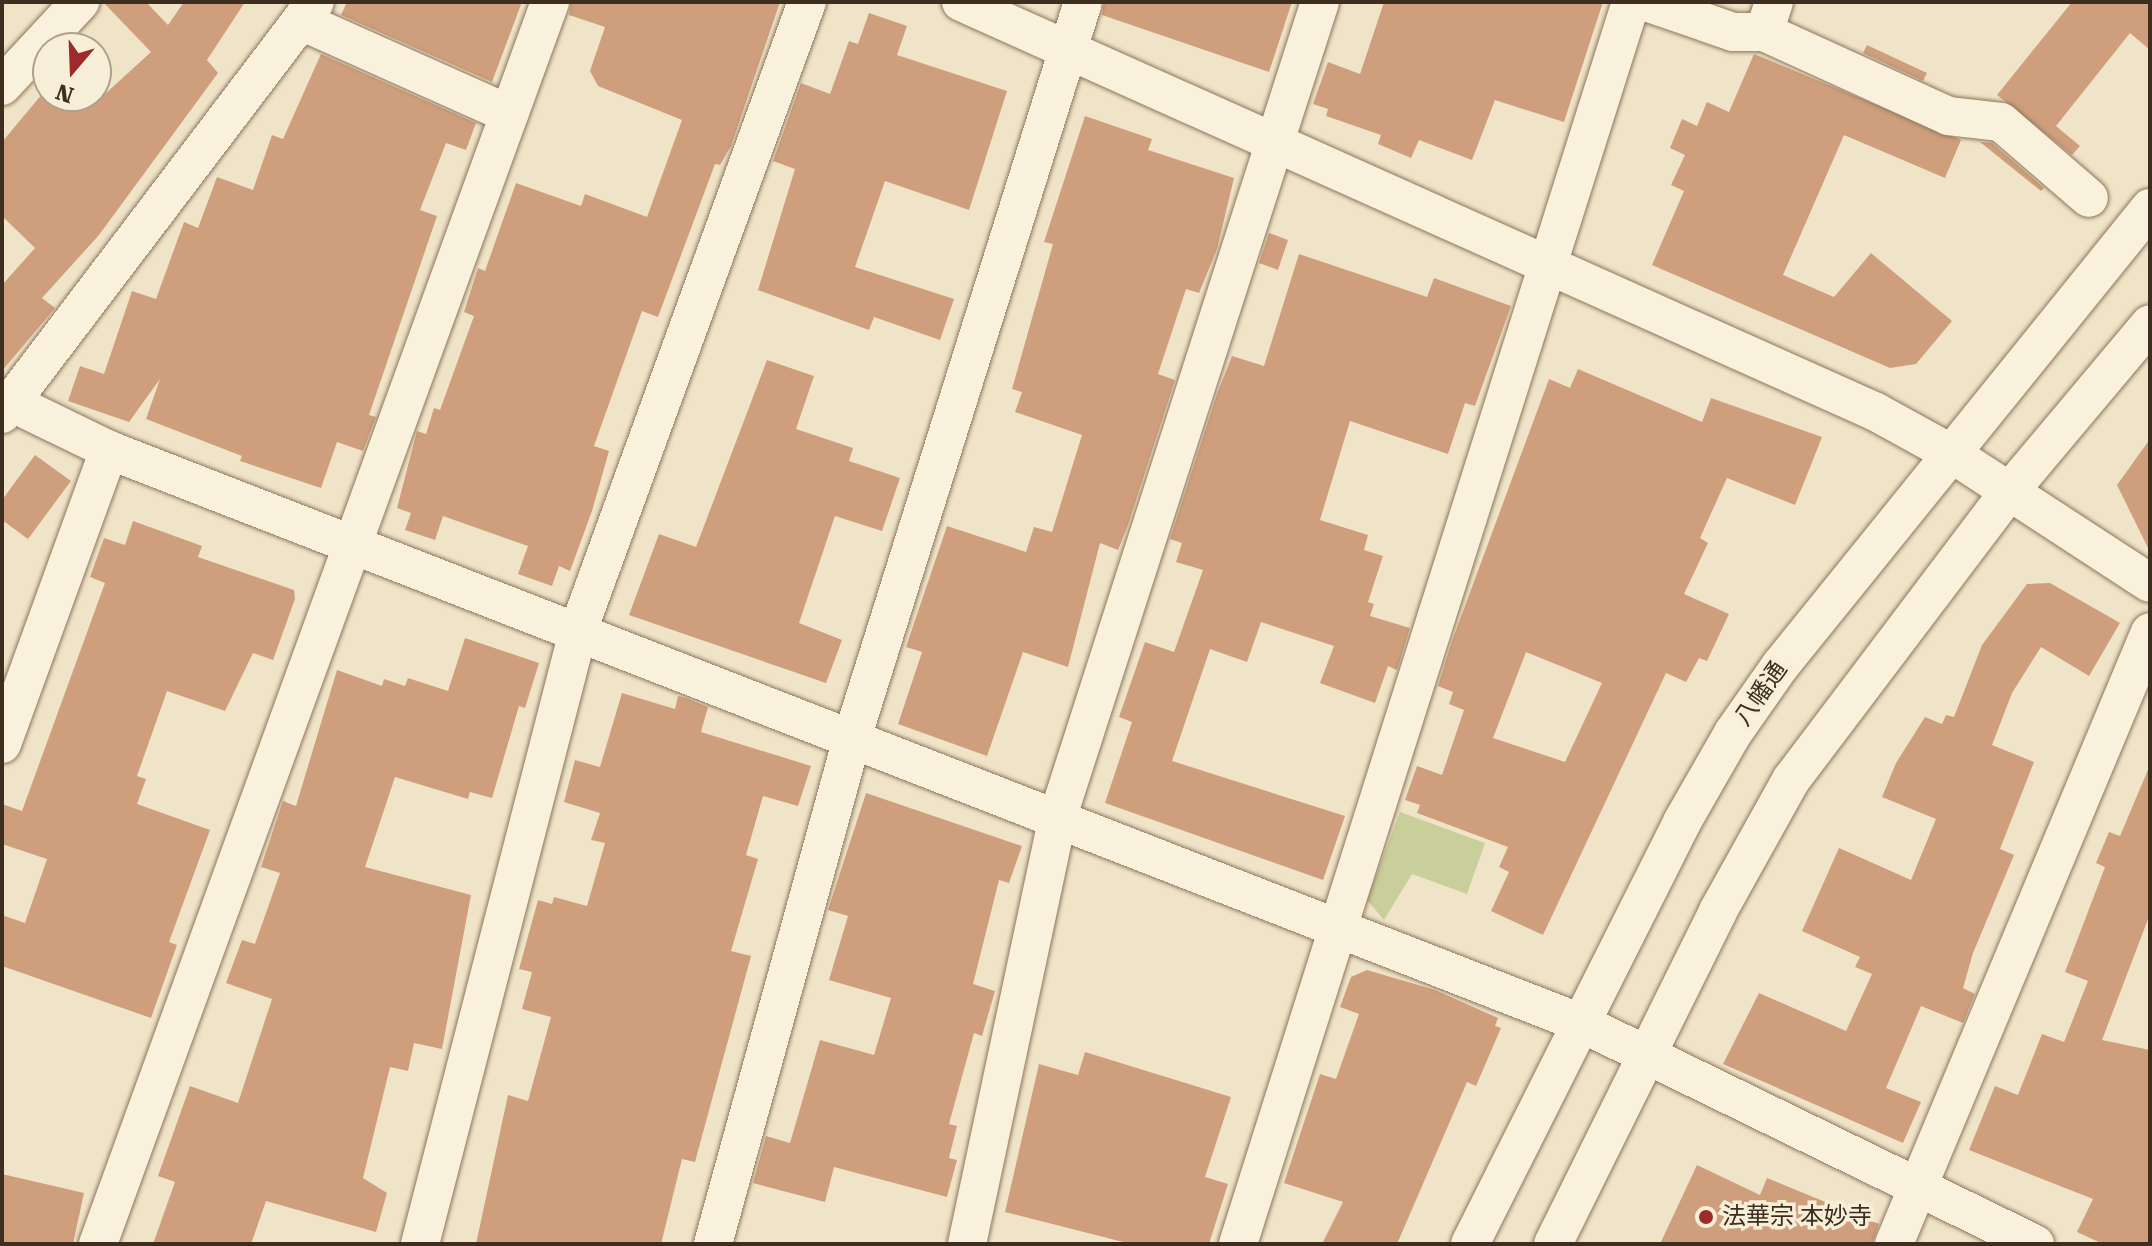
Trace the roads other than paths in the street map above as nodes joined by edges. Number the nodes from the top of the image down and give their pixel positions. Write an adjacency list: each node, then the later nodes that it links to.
1 (80, 2): 12 (street)
2 (550, 2): 13 (street)
3 (807, 2): 25 (street)
4 (961, 2): 11 (street)
5 (1083, 2): 11 (street)
6 (1320, 2): 14 (street)
7 (1631, 2): 17 (street)
8 (1646, 2): 10 (street)
9 (308, 12): 13 (street); 19 (street)
10 (1769, 17): 15 (street)
11 (1067, 50): 14 (street); 28 (street)
12 (2, 86)
13 (509, 114): 23 (street)
14 (1275, 143): 17 (street); 29 (street)
15 (2089, 198)
16 (2150, 208): 21 (street, 八幡通)
17 (1545, 265): 21 (street); 30 (street)
18 (2150, 324): 22 (street)
19 (4, 406): 20 (street)
20 (109, 450): 23 (street); 27 (street)
21 (1952, 454): 22 (street); 31 (street, 八幡通)
22 (2009, 492): 24 (street); 32 (street)
23 (356, 542): 25 (street); 34 (street)
24 (2150, 583)
25 (579, 628): 28 (street); 35 (street)
26 (2150, 632): 33 (street)
27 (4, 734)
28 (853, 735): 29 (street); 36 (street)
29 (1058, 816): 30 (street); 37 (street)
30 (1335, 928): 31 (street); 38 (street)
31 (1581, 1023): 32 (street); 39 (street, 八幡通)
32 (1648, 1055): 33 (street); 40 (street)
33 (1918, 1187): 41 (street); 42 (street)
34 (98, 1244)
35 (420, 1244)
36 (713, 1244)
37 (967, 1244)
38 (1238, 1244)
39 (1470, 1244)
40 (1553, 1244)
41 (1894, 1244)
42 (2035, 1244)

